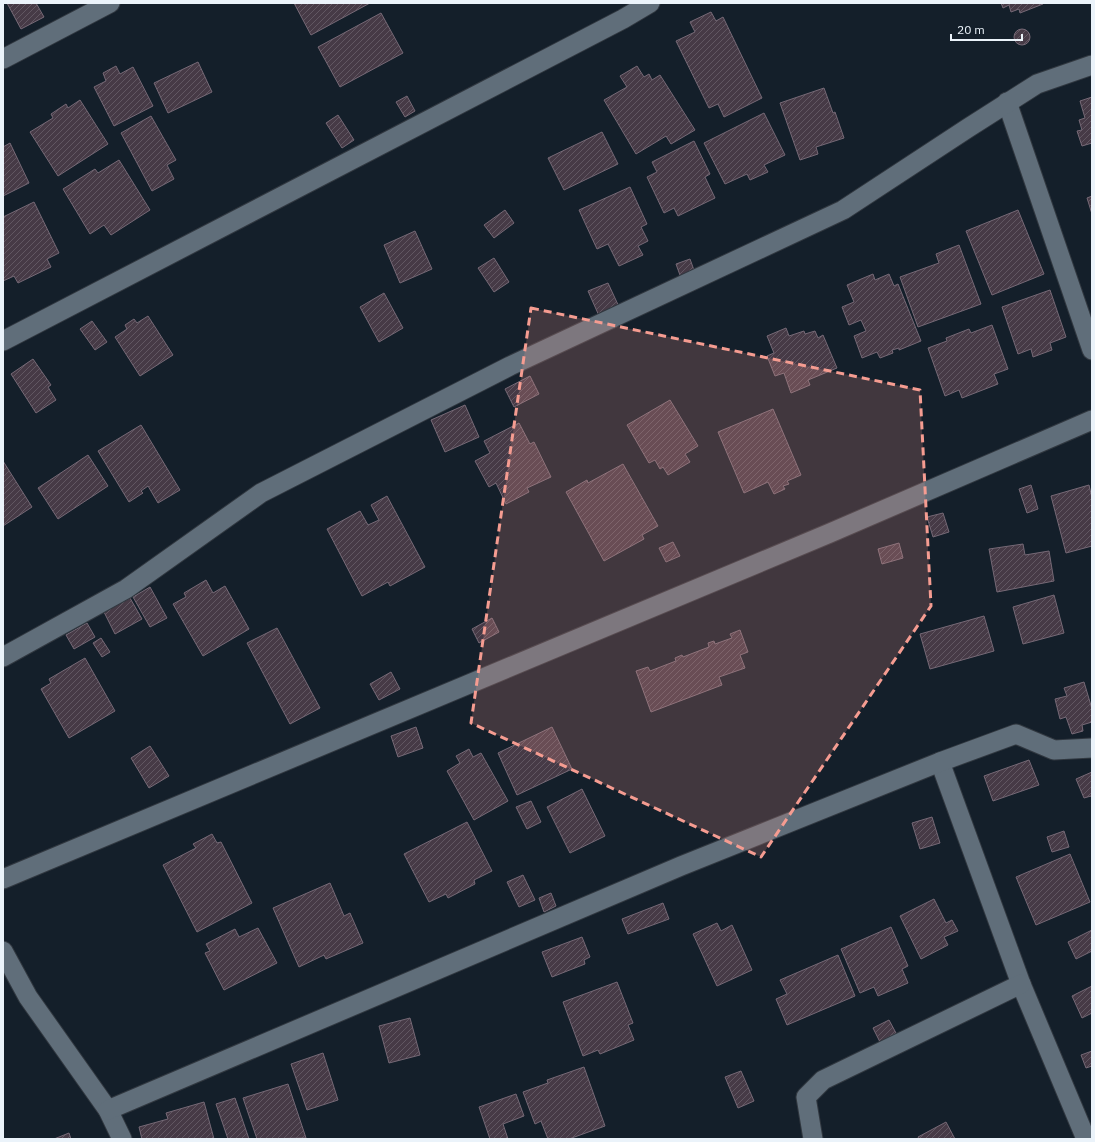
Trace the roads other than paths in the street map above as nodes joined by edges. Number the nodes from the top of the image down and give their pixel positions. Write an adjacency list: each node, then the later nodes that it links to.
1 (110, 3): 3 (street)
2 (650, 3): 6 (street)
3 (3, 59)
4 (1092, 65): 5 (street)
5 (1007, 102): 7 (street); 9 (street)
6 (3, 341)
7 (1092, 350)
8 (1092, 420): 12 (street)
9 (3, 657)
10 (1092, 748): 11 (street)
11 (940, 762): 14 (street); 15 (street)
12 (3, 878)
13 (3, 951): 15 (street)
14 (1021, 984): 17 (street); 18 (street)
15 (108, 1110): 16 (street)
16 (122, 1139)
17 (813, 1139)
18 (1086, 1139)

